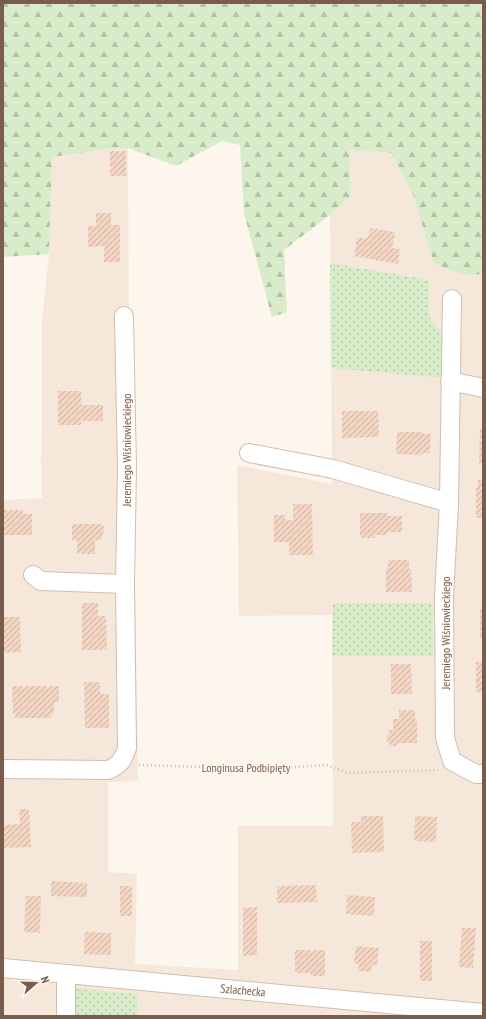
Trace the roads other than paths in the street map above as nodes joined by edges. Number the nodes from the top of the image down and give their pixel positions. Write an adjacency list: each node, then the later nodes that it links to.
1 (452, 299): 3 (street, Jeremiego Wiśniowieckiego)
2 (124, 316): 8 (street, Jeremiego Wiśniowieckiego)
3 (450, 381): 4 (street); 6 (street, Jeremiego Wiśniowieckiego)
4 (483, 388)
5 (249, 453): 6 (street)
6 (448, 503): 10 (street, Jeremiego Wiśniowieckiego)
7 (33, 575): 8 (street)
8 (125, 584): 9 (street, Jeremiego Wiśniowieckiego)
9 (3, 769)
10 (483, 774)
11 (3, 968): 12 (street, Szlachecka)
12 (66, 974): 13 (street, Szlachecka); 14 (street)
13 (483, 1013)
14 (66, 1016)

